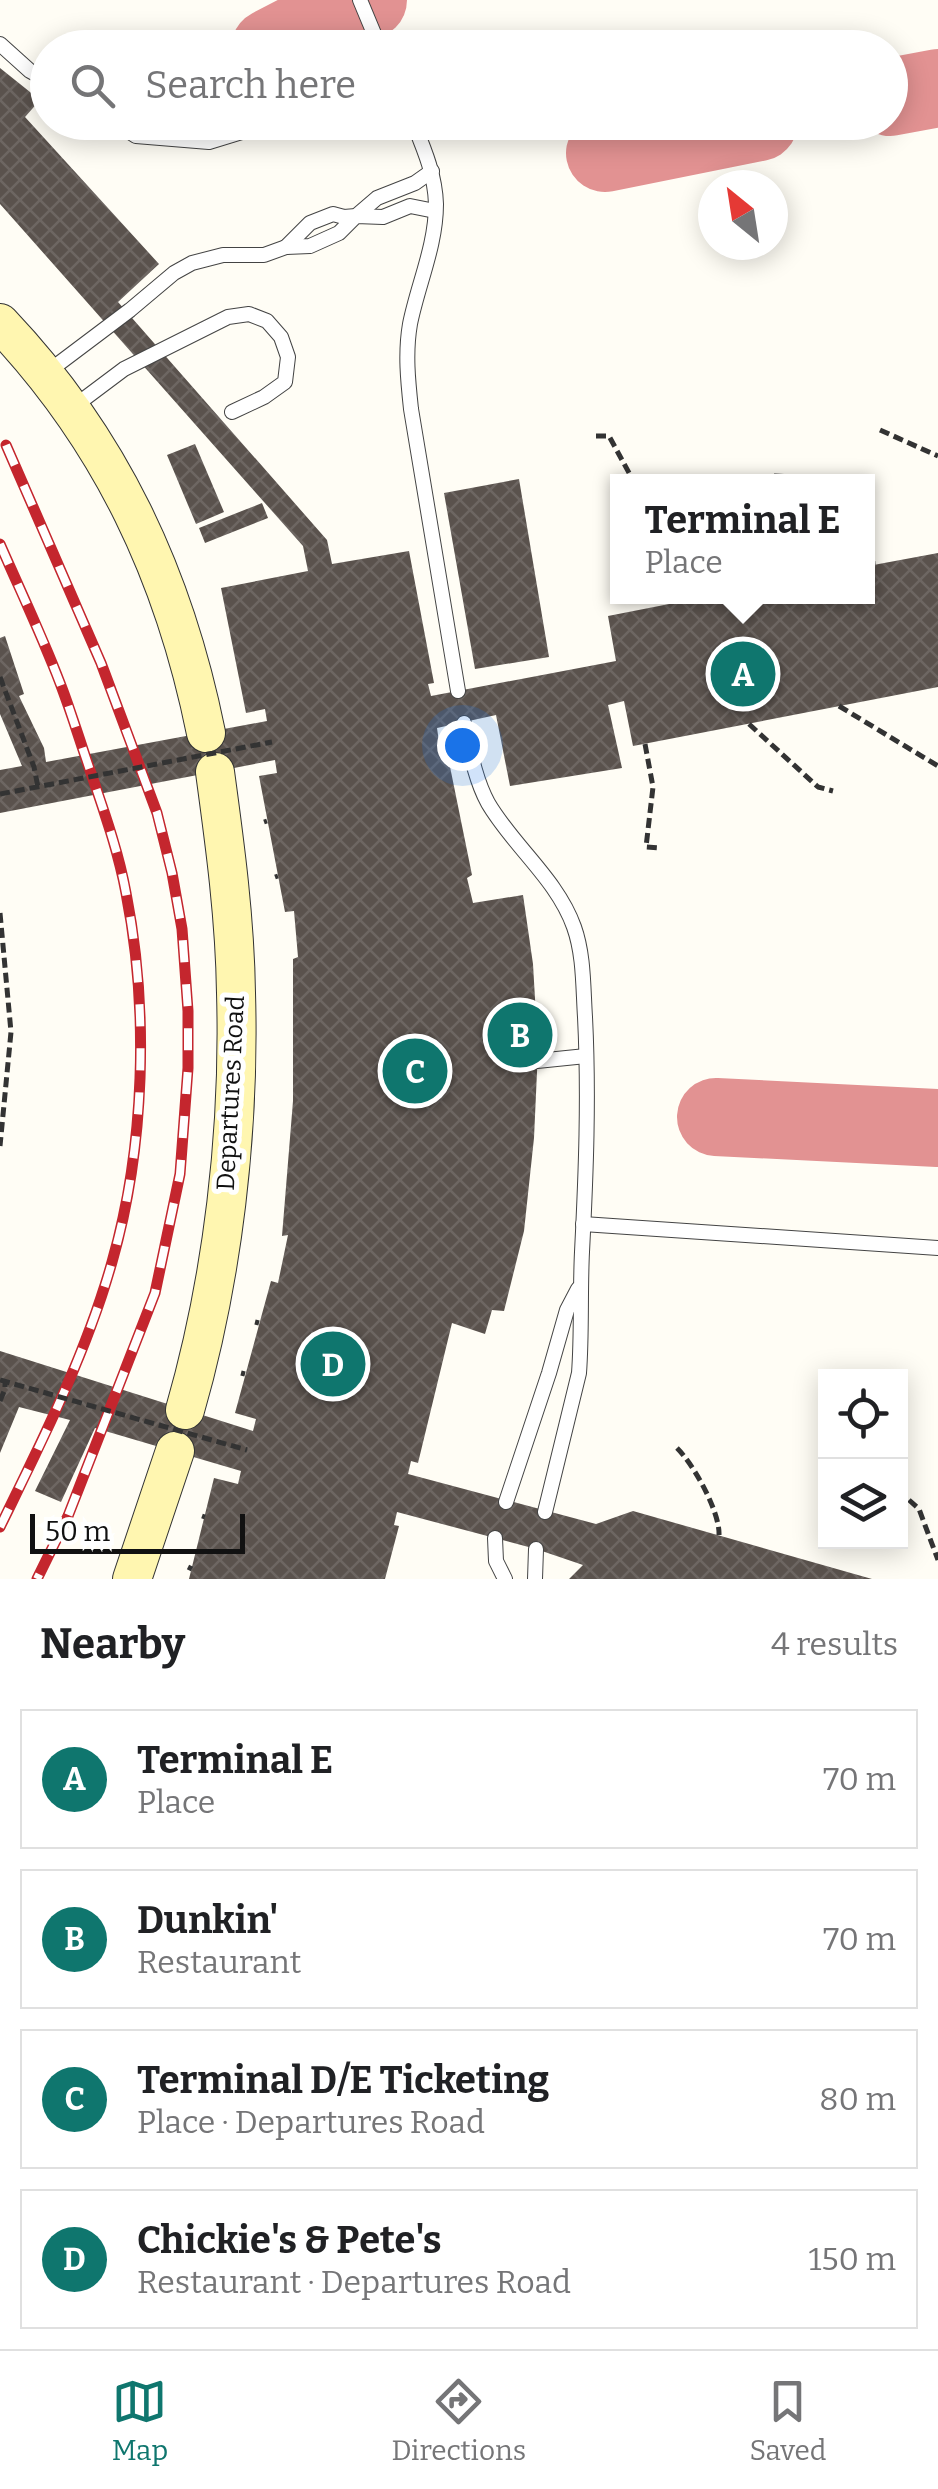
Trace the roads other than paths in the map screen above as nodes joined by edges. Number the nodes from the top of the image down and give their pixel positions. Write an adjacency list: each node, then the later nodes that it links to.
1 (360, 0): 2 (lane)
2 (372, 30)
3 (0, 44): 4 (lane)
4 (30, 71)
5 (185, 140): 6 (lane)
6 (216, 140)
7 (420, 140): 8 (lane)
8 (432, 171): 9 (lane); 10 (lane)
9 (435, 211): 10 (lane); 15 (lane)
10 (356, 216): 12 (lane)
11 (10, 340): 12 (street)
12 (45, 374): 13 (street)
13 (71, 409): 14 (lane); 17 (street)
14 (232, 412)
15 (458, 691)
16 (464, 723): 19 (lane)
17 (206, 732)
18 (215, 772): 24 (street, Departures Road)
19 (586, 1056): 20 (lane); 21 (lane)
20 (538, 1060)
21 (583, 1224): 22 (lane); 23 (lane)
22 (938, 1248)
23 (580, 1284): 26 (lane); 27 (lane)
24 (185, 1410)
25 (174, 1451): 30 (street)
26 (506, 1502)
27 (545, 1512)
28 (495, 1538): 31 (lane)
29 (536, 1549): 32 (lane)
30 (132, 1579)
31 (505, 1579)
32 (535, 1579)

